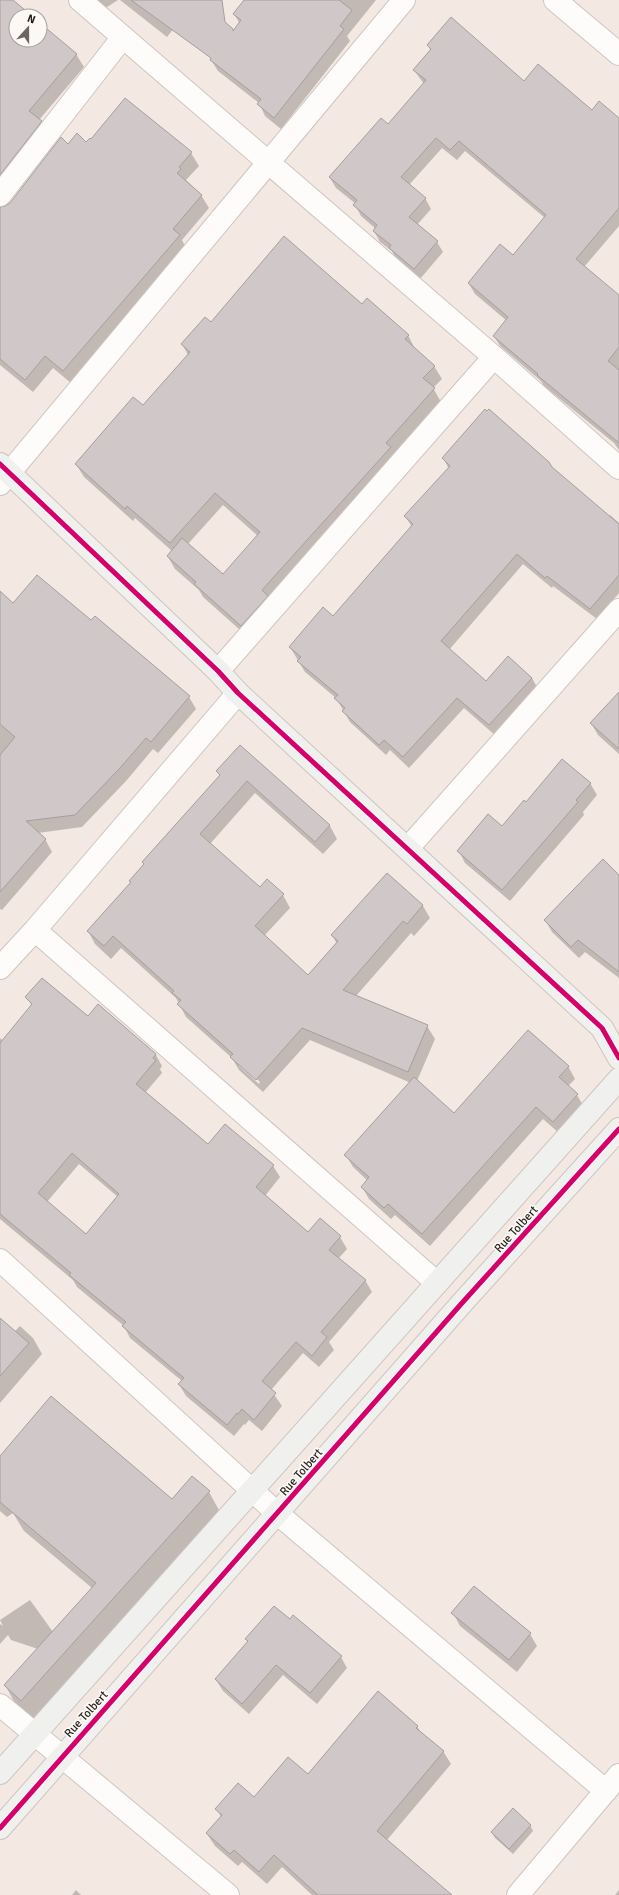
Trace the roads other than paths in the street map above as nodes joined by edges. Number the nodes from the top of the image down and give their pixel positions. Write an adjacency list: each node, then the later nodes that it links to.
1 (80, 0): 4 (street)
2 (404, 0): 6 (street)
3 (556, 0): 5 (street)
4 (123, 37): 6 (street); 7 (street)
5 (619, 54)
6 (268, 162): 8 (street); 10 (street)
7 (0, 195)
8 (494, 358): 9 (street); 12 (street)
9 (619, 468)
10 (3, 474): 12 (street)
11 (619, 610): 14 (street)
12 (218, 671): 13 (street)
13 (238, 693): 14 (street); 15 (street)
14 (408, 848): 17 (street)
15 (34, 930): 16 (street); 22 (street)
16 (0, 968)
17 (610, 1032): 18 (street)
18 (619, 1058)
19 (619, 1080): 22 (street, Rue Tolbert)
20 (619, 1130): 24 (street, Rue Tolbert)
21 (0, 1260): 23 (street)
22 (437, 1283): 23 (street, Rue Tolbert)
23 (252, 1489): 24 (street); 26 (street, Rue Tolbert)
24 (278, 1514): 27 (street, Rue Tolbert); 29 (street)
25 (0, 1705): 26 (street)
26 (35, 1733): 27 (street); 28 (street, Rue Tolbert)
27 (62, 1756): 30 (street, Rue Tolbert); 31 (street)
28 (0, 1773)
29 (613, 1783): 32 (street)
30 (0, 1828)
31 (228, 1895)
32 (518, 1895)

